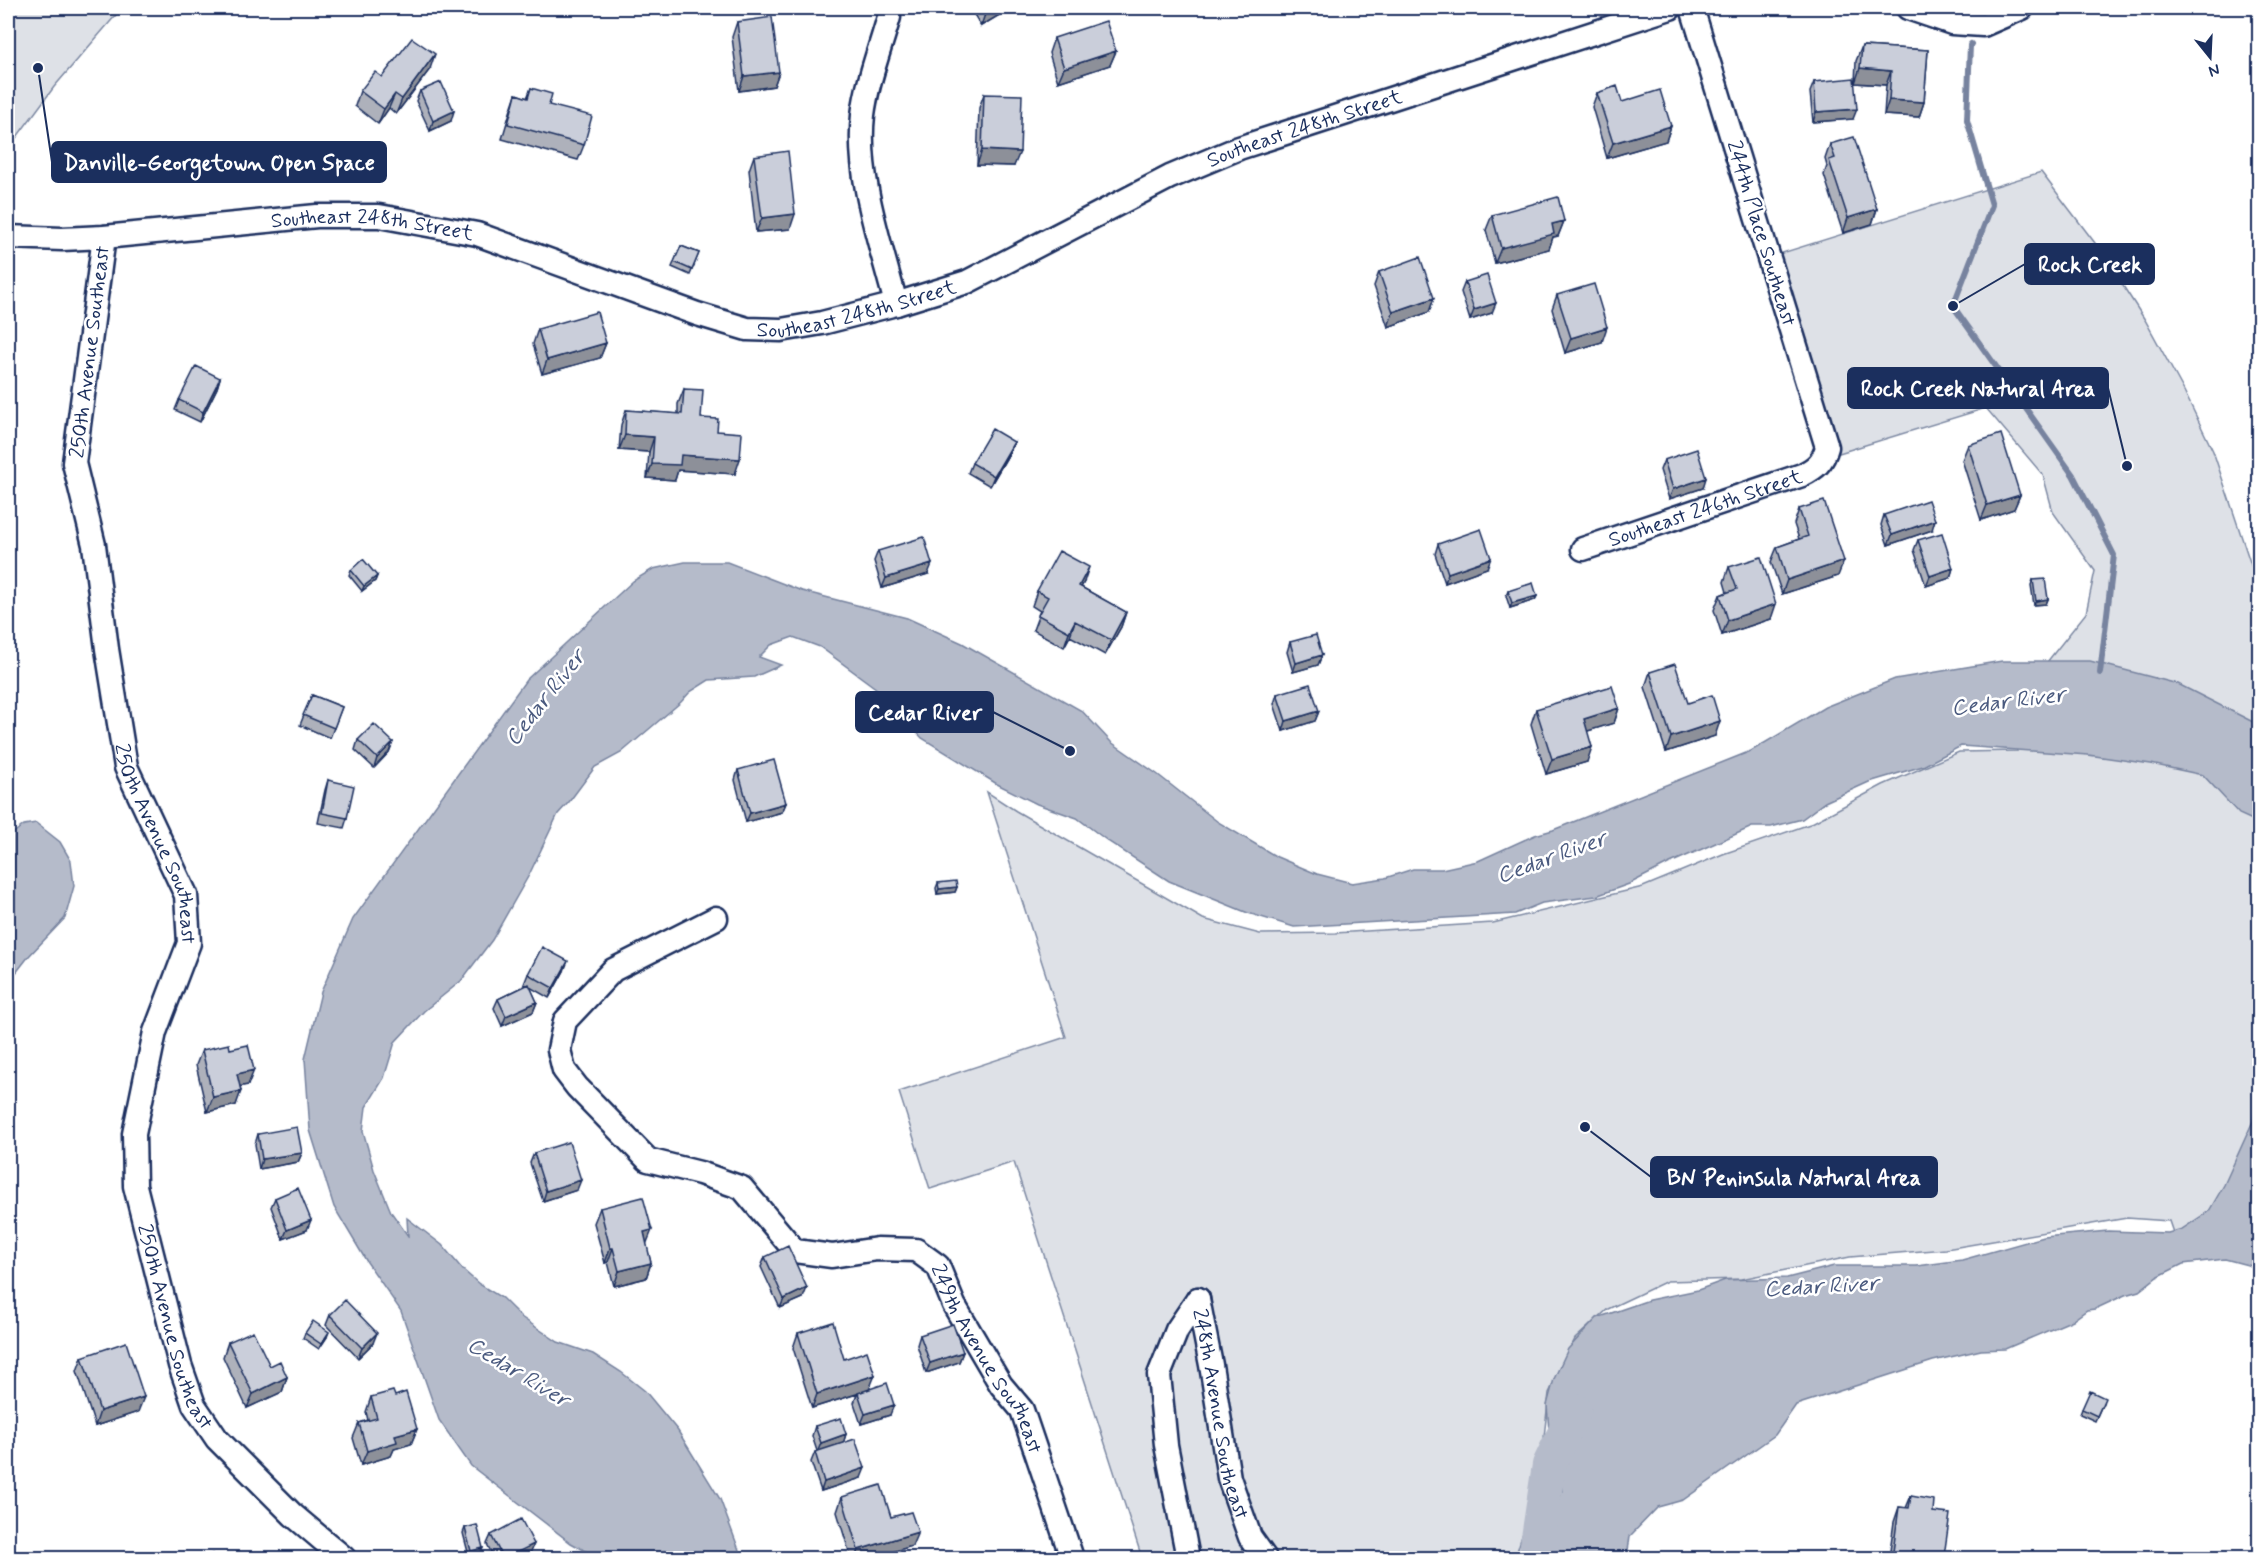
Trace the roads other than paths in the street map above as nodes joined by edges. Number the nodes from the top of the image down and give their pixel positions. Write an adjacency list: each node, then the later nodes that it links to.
1 (1670, 8): 8 (street, Southeast 248th Street)
2 (1692, 8): 9 (street, 244th Place Southeast)
3 (1908, 8): 4 (street)
4 (2022, 8)
5 (889, 17): 8 (street)
6 (8, 237): 7 (street, Southeast 248th Street)
7 (104, 237): 8 (street, Southeast 248th Street); 12 (street, 250th Avenue Southeast)
8 (896, 304)
9 (1824, 459): 10 (street, Southeast 246th Street)
10 (1583, 549)
11 (716, 918): 13 (street, 249th Avenue Southeast)
12 (344, 1558)
13 (1072, 1558)
14 (1188, 1558): 15 (street, 248th Avenue Southeast)
15 (1265, 1558)

